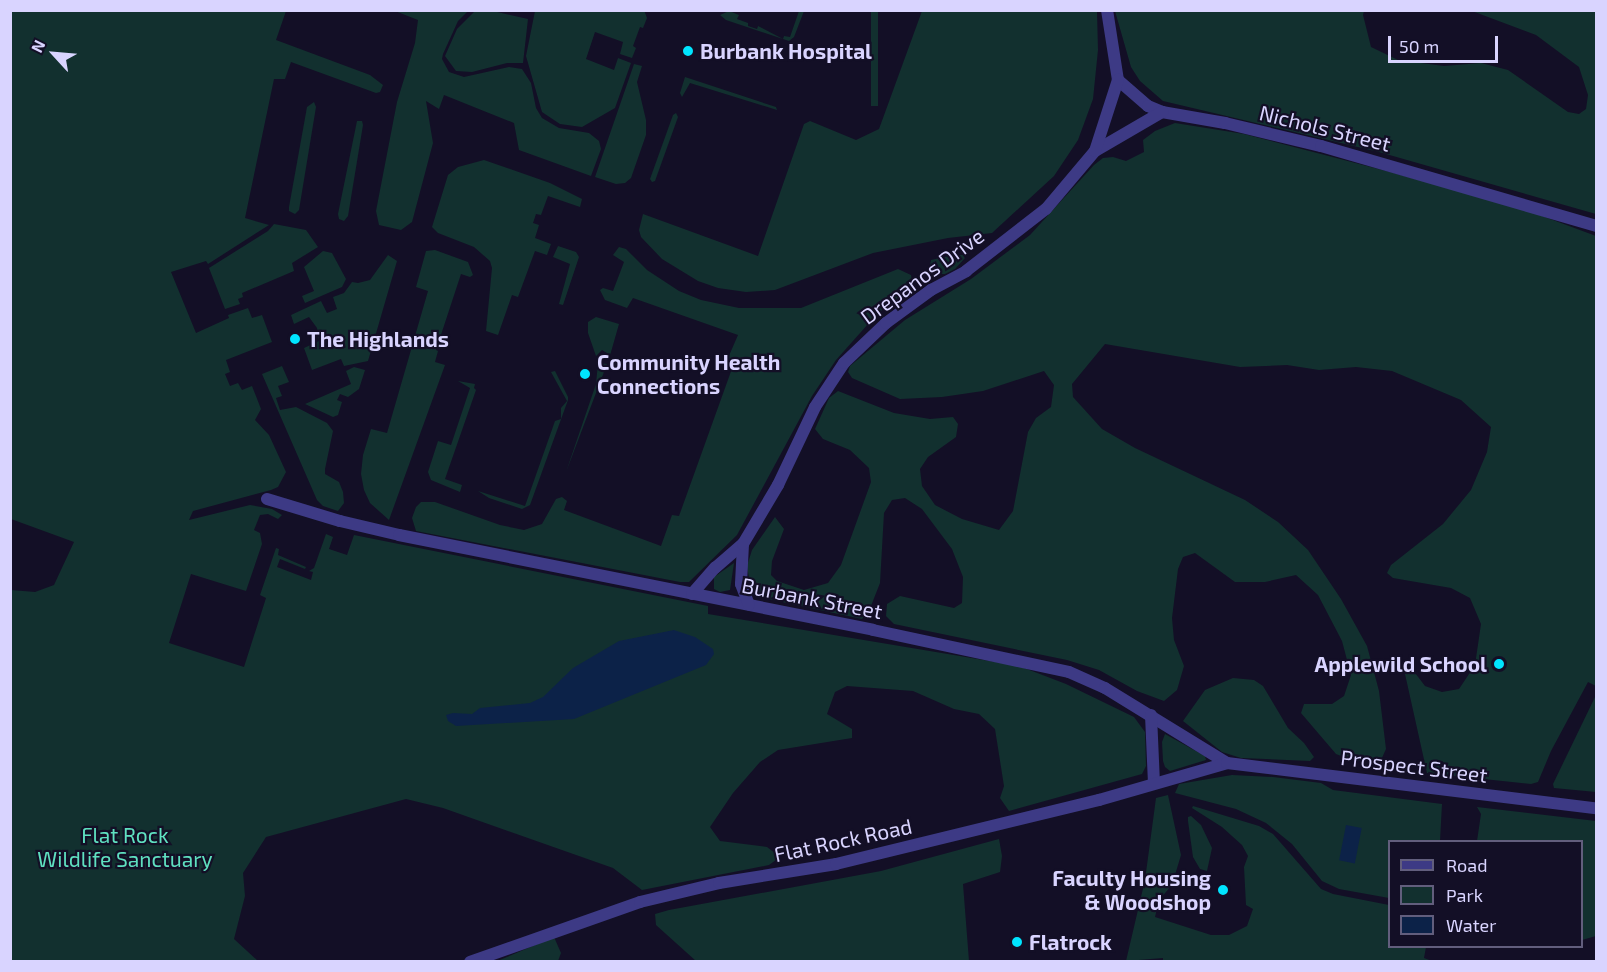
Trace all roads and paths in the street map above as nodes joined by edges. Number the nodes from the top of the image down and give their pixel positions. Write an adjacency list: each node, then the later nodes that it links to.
1 (1107, 10): 2 (street)
2 (1118, 80): 3 (street, Nichols Street); 4 (street, Drepanos Drive)
3 (1161, 112): 4 (street, Drepanos Drive); 5 (street, Nichols Street)
4 (1095, 152): 7 (street, Drepanos Drive)
5 (1596, 225)
6 (267, 499): 8 (street, Burbank Street)
7 (743, 544): 8 (street, Drepanos Drive); 9 (street, Drepanos Drive)
8 (692, 594): 9 (street, Burbank Street)
9 (749, 605): 10 (street, Burbank Street)
10 (1151, 715): 11 (street, Burbank Street); 12 (street)
11 (1227, 763): 12 (street, Flat Rock Road); 13 (street, Prospect Street)
12 (1155, 783): 14 (street, Flat Rock Road)
13 (1596, 808)
14 (470, 962)

